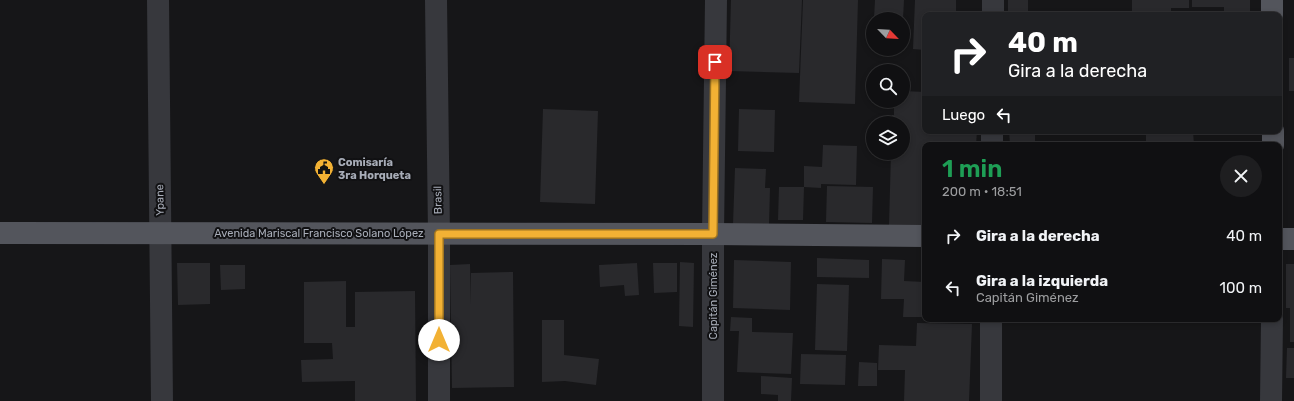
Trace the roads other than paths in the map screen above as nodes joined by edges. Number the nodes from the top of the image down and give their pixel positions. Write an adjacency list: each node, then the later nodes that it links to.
1 (158, 0): 9 (street, Ypane)
2 (436, 0): 10 (street, Brasil)
3 (716, 0): 11 (street, Capitán Giménez)
4 (993, 0): 6 (street)
5 (1272, 0): 7 (main road)
6 (993, 12)
7 (1272, 12)
8 (0, 233): 9 (main road, Avenida Mariscal Francisco Solano López)
9 (161, 233): 10 (main road, Avenida Mariscal Francisco Solano López); 17 (street, Ypane)
10 (439, 234): 11 (main road, Avenida Mariscal Francisco Solano López); 18 (street, Brasil)
11 (713, 234): 12 (main road, Avenida Mariscal Francisco Solano López); 19 (street, Capitán Giménez)
12 (922, 236)
13 (1282, 239): 14 (main road)
14 (1294, 239)
15 (991, 322): 20 (street)
16 (1272, 322): 21 (street)
17 (162, 401)
18 (439, 401)
19 (713, 401)
20 (991, 401)
21 (1271, 401)

